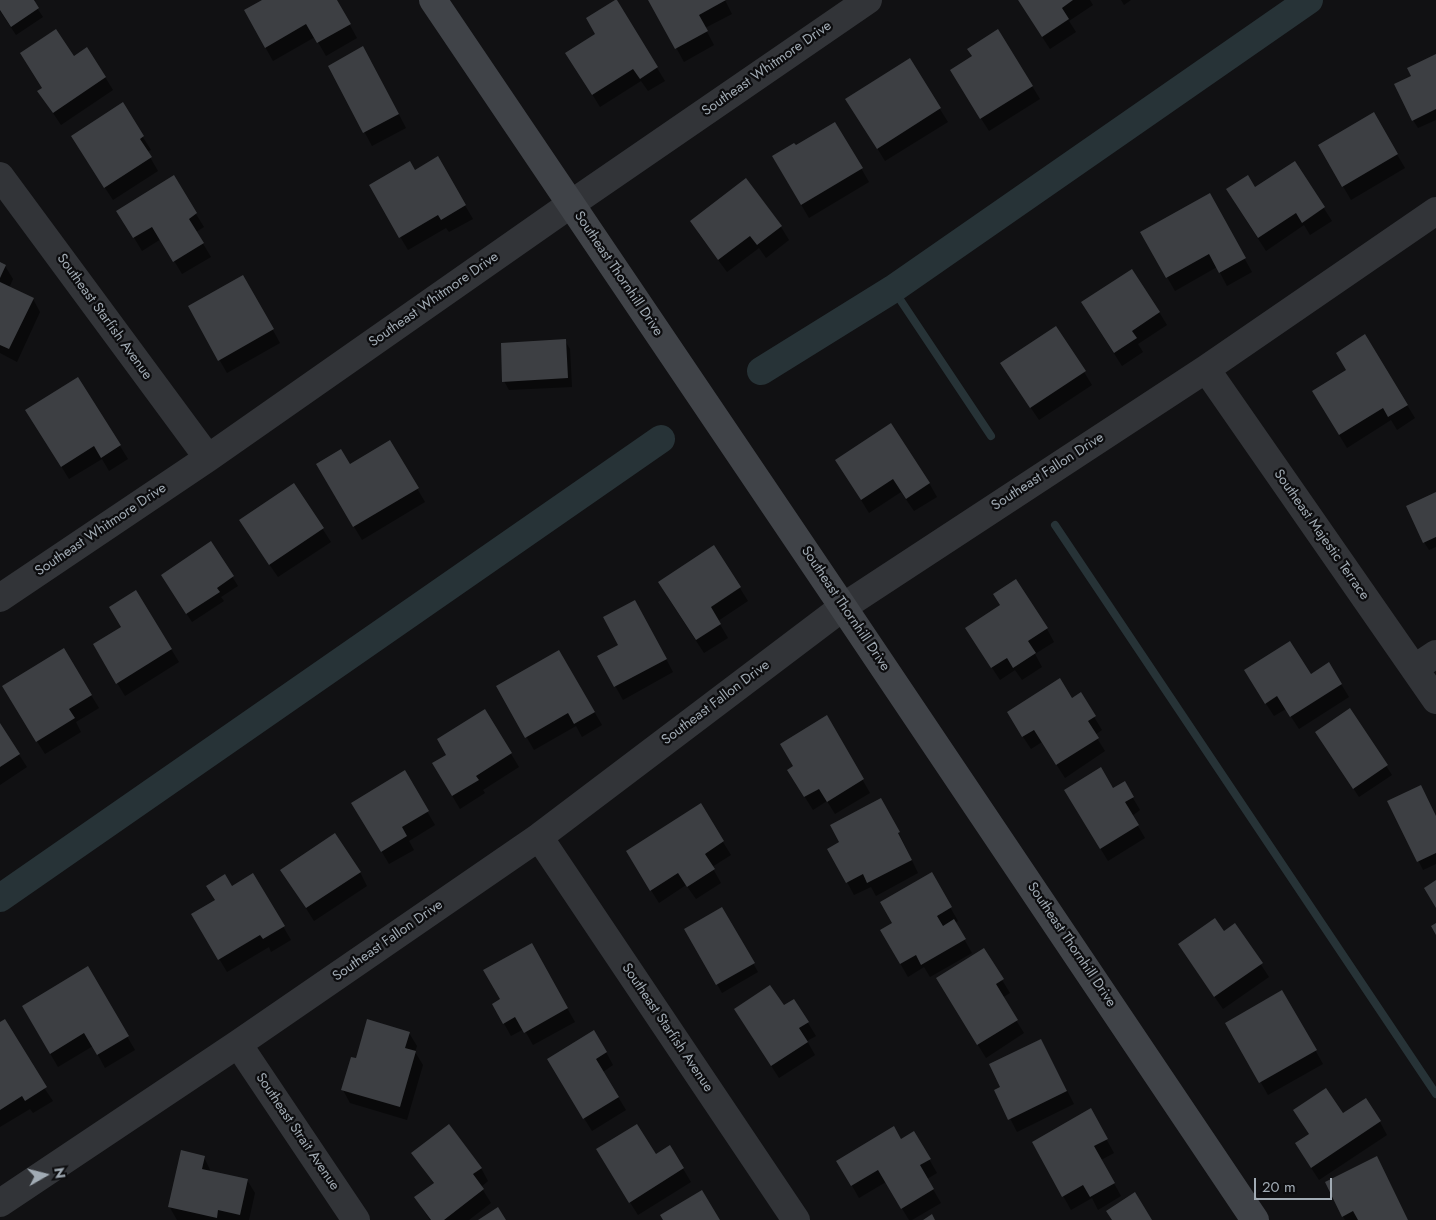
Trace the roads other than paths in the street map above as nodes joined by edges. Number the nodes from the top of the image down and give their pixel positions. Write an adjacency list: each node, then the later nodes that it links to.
1 (433, 0): 4 (street, Southeast Thornhill Drive)
2 (868, 0): 4 (street, Southeast Whitmore Drive)
3 (0, 176): 7 (street, Southeast Starfish Avenue)
4 (571, 204): 7 (street, Southeast Whitmore Drive); 9 (street, Southeast Thornhill Drive)
5 (1436, 210): 6 (street, Southeast Fallon Drive)
6 (1206, 370): 9 (street, Southeast Fallon Drive); 10 (street, Southeast Majestic Terrace)
7 (208, 458): 8 (street, Southeast Whitmore Drive)
8 (0, 598)
9 (843, 606): 12 (street, Southeast Fallon Drive); 17 (street, Southeast Thornhill Drive)
10 (1425, 661): 11 (street, Southeast Majestic Terrace)
11 (1436, 700)
12 (539, 837): 13 (street, Southeast Fallon Drive); 16 (street, Southeast Starfish Avenue)
13 (238, 1044): 14 (street, Southeast Fallon Drive); 15 (street, Southeast Strait Avenue)
14 (0, 1203)
15 (356, 1220)
16 (796, 1220)
17 (1255, 1220)

